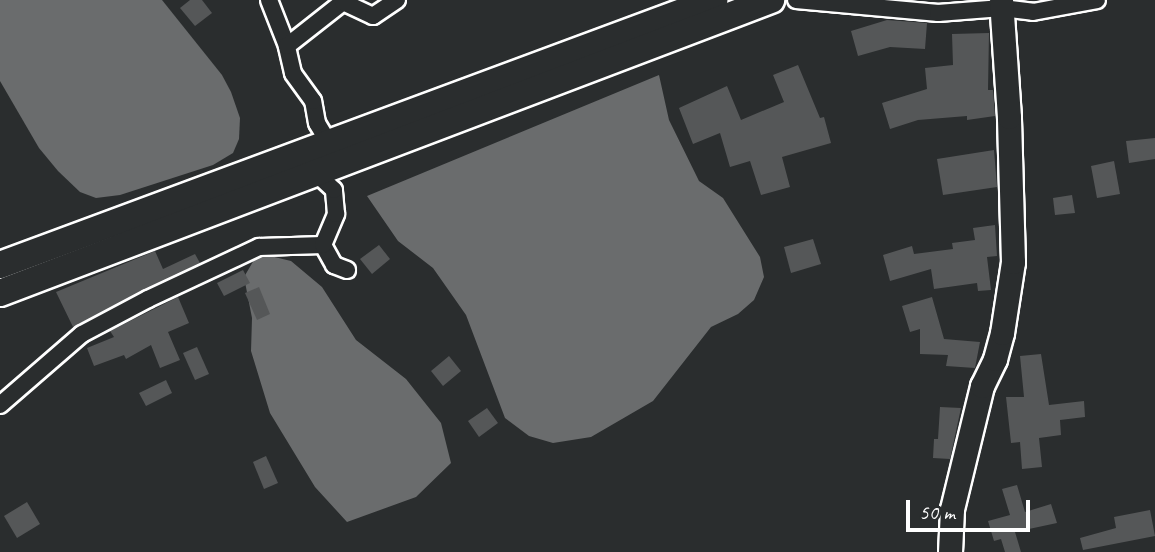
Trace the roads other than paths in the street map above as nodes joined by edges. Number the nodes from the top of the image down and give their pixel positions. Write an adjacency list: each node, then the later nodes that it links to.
1 (270, 0): 8 (street)
2 (397, 0): 8 (street)
3 (771, 0): 7 (main road)
4 (796, 0): 6 (street)
5 (1097, 0): 6 (street)
6 (1002, 4): 16 (main road)
7 (712, 5): 9 (main road); 10 (main road)
8 (287, 46): 9 (street)
9 (329, 143): 12 (main road)
10 (317, 174): 11 (street); 14 (main road)
11 (323, 245): 13 (street); 15 (street)
12 (0, 265)
13 (348, 270)
14 (0, 293)
15 (0, 405)
16 (950, 552)

